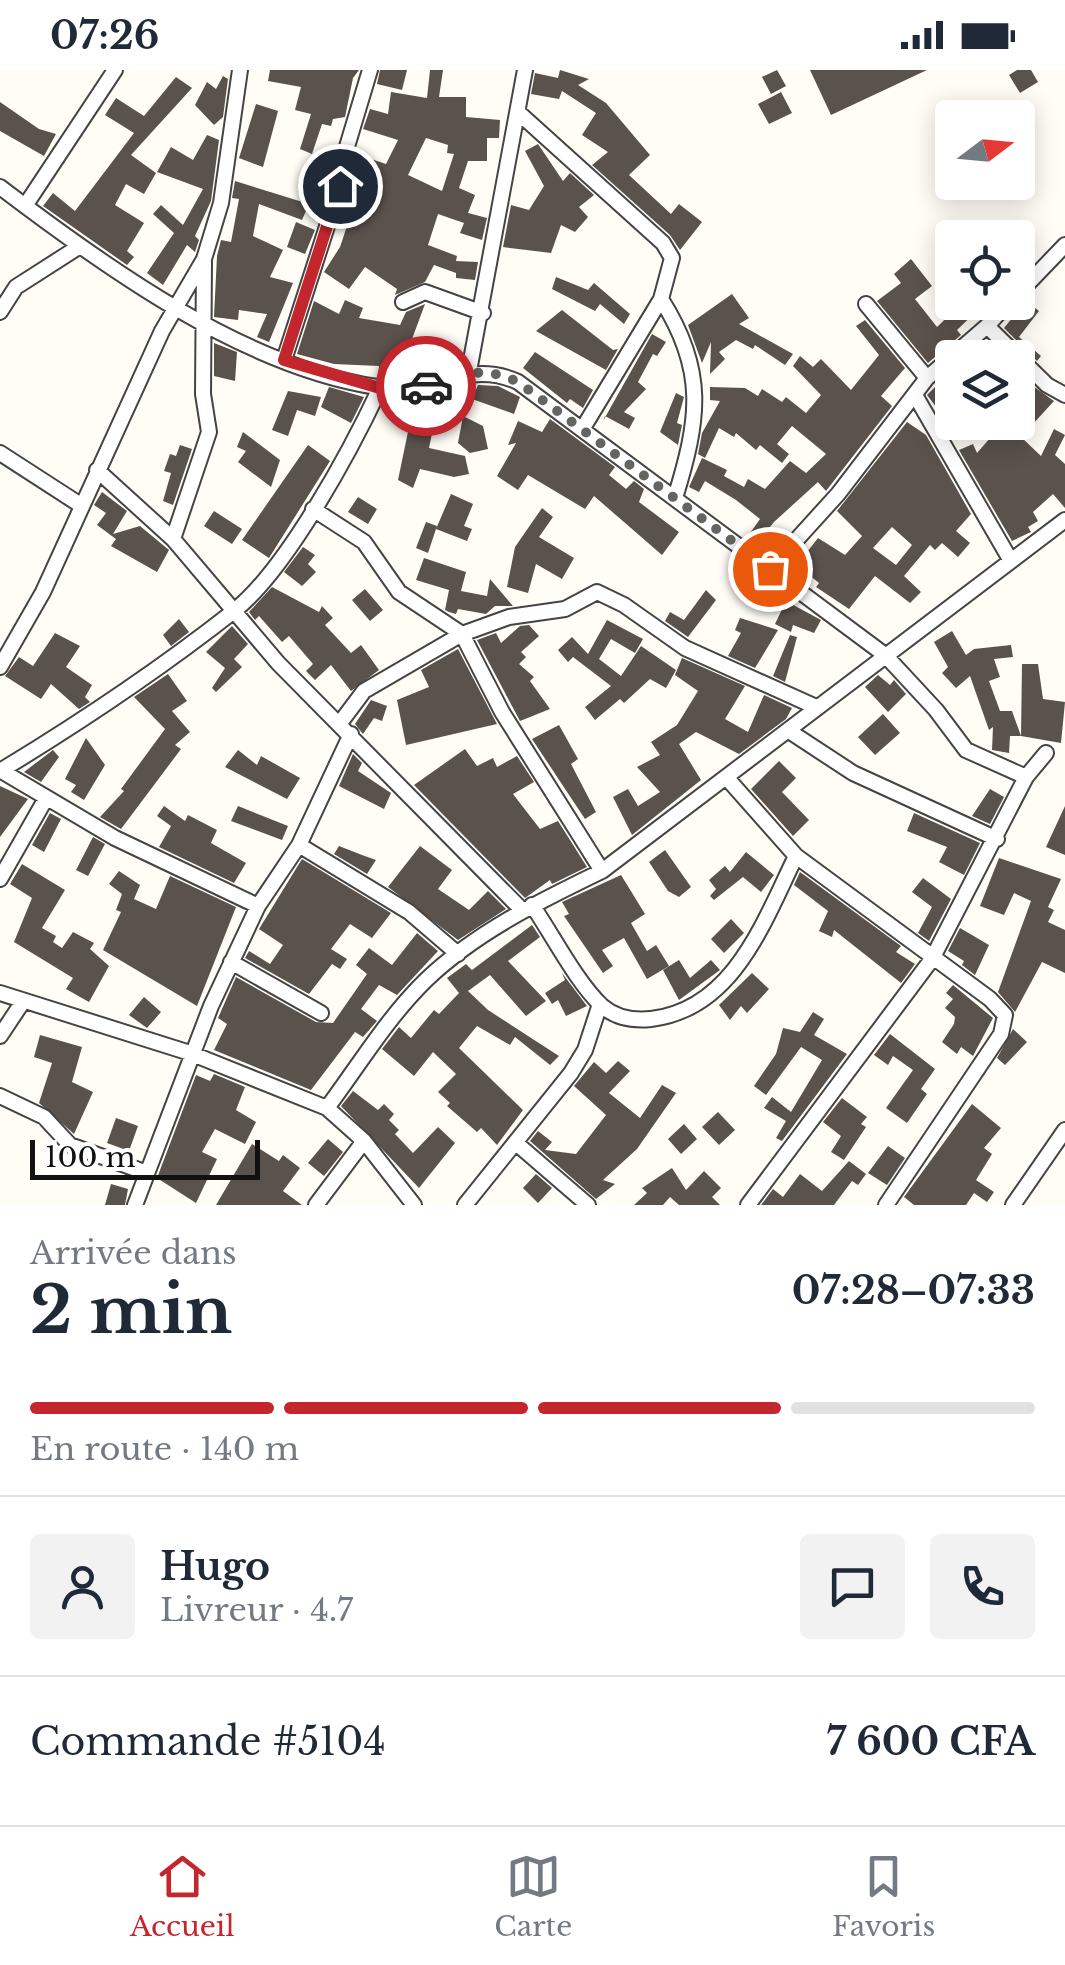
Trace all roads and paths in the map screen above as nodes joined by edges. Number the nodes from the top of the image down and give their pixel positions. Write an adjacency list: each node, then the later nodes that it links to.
1 (114, 70): 7 (street)
2 (240, 70): 10 (street)
3 (370, 70): 21 (street)
4 (524, 70): 5 (street)
5 (520, 114): 12 (street); 17 (street)
6 (0, 187): 7 (street)
7 (25, 206): 9 (street)
8 (1065, 245): 11 (street)
9 (80, 246): 15 (street); 16 (street)
10 (204, 258): 15 (street); 19 (street)
11 (1035, 276)
12 (661, 299): 27 (street); 30 (street)
13 (403, 302): 17 (street)
14 (866, 304): 23 (street)
15 (175, 306): 19 (street); 29 (street)
16 (0, 312)
17 (483, 313): 22 (street)
18 (992, 320): 20 (street)
19 (205, 325): 21 (street); 34 (street)
20 (987, 326): 23 (street); 26 (street)
21 (284, 360): 24 (street)
22 (469, 371): 24 (street); 27 (street)
23 (928, 378): 25 (street)
24 (380, 388): 32 (street)
25 (915, 394): 35 (street); 36 (street)
26 (1065, 395)
27 (582, 428): 30 (street)
28 (0, 452): 31 (street)
29 (97, 470): 31 (street); 34 (street)
30 (675, 498): 36 (street)
31 (82, 506): 40 (street)
32 (313, 509): 37 (street); 38 (street)
33 (1065, 520): 35 (street)
34 (173, 539): 37 (street)
35 (1011, 561): 39 (street)
36 (770, 569): 39 (street)
37 (234, 610): 42 (street); 46 (street)
38 (462, 634): 41 (street); 42 (street); 53 (street)
39 (885, 655): 41 (street); 48 (street)
40 (0, 667)
41 (816, 707): 43 (street)
42 (340, 722): 44 (street)
43 (789, 731): 47 (street); 50 (street)
44 (351, 734): 51 (street); 56 (street)
45 (1046, 753): 48 (street)
46 (0, 770): 49 (street)
47 (726, 777): 52 (street); 53 (street)
48 (1026, 777): 50 (street)
49 (45, 800): 54 (street); 55 (street)
50 (997, 840): 58 (street)
51 (299, 844): 55 (street); 57 (street)
52 (796, 856): 58 (street); 62 (street)
53 (602, 871): 56 (street)
54 (0, 878)
55 (258, 906): 59 (street)
56 (527, 907): 57 (street); 62 (street)
57 (458, 954): 67 (street)
58 (932, 959): 77 (street); 78 (street)
59 (231, 962): 63 (street); 65 (street)
60 (0, 993): 61 (street)
61 (22, 1004): 64 (street); 65 (street)
62 (600, 1004): 70 (street)
63 (321, 1013)
64 (0, 1036)
65 (190, 1053): 67 (street); 71 (street)
66 (0, 1096): 71 (street)
67 (327, 1108): 69 (street)
68 (1065, 1130): 79 (street)
69 (364, 1141): 73 (street); 74 (street)
70 (516, 1143): 75 (street); 76 (street)
71 (147, 1173): 72 (street)
72 (135, 1205)
73 (316, 1205)
74 (414, 1205)
75 (464, 1205)
76 (588, 1205)
77 (748, 1205)
78 (886, 1205)
79 (1013, 1205)

